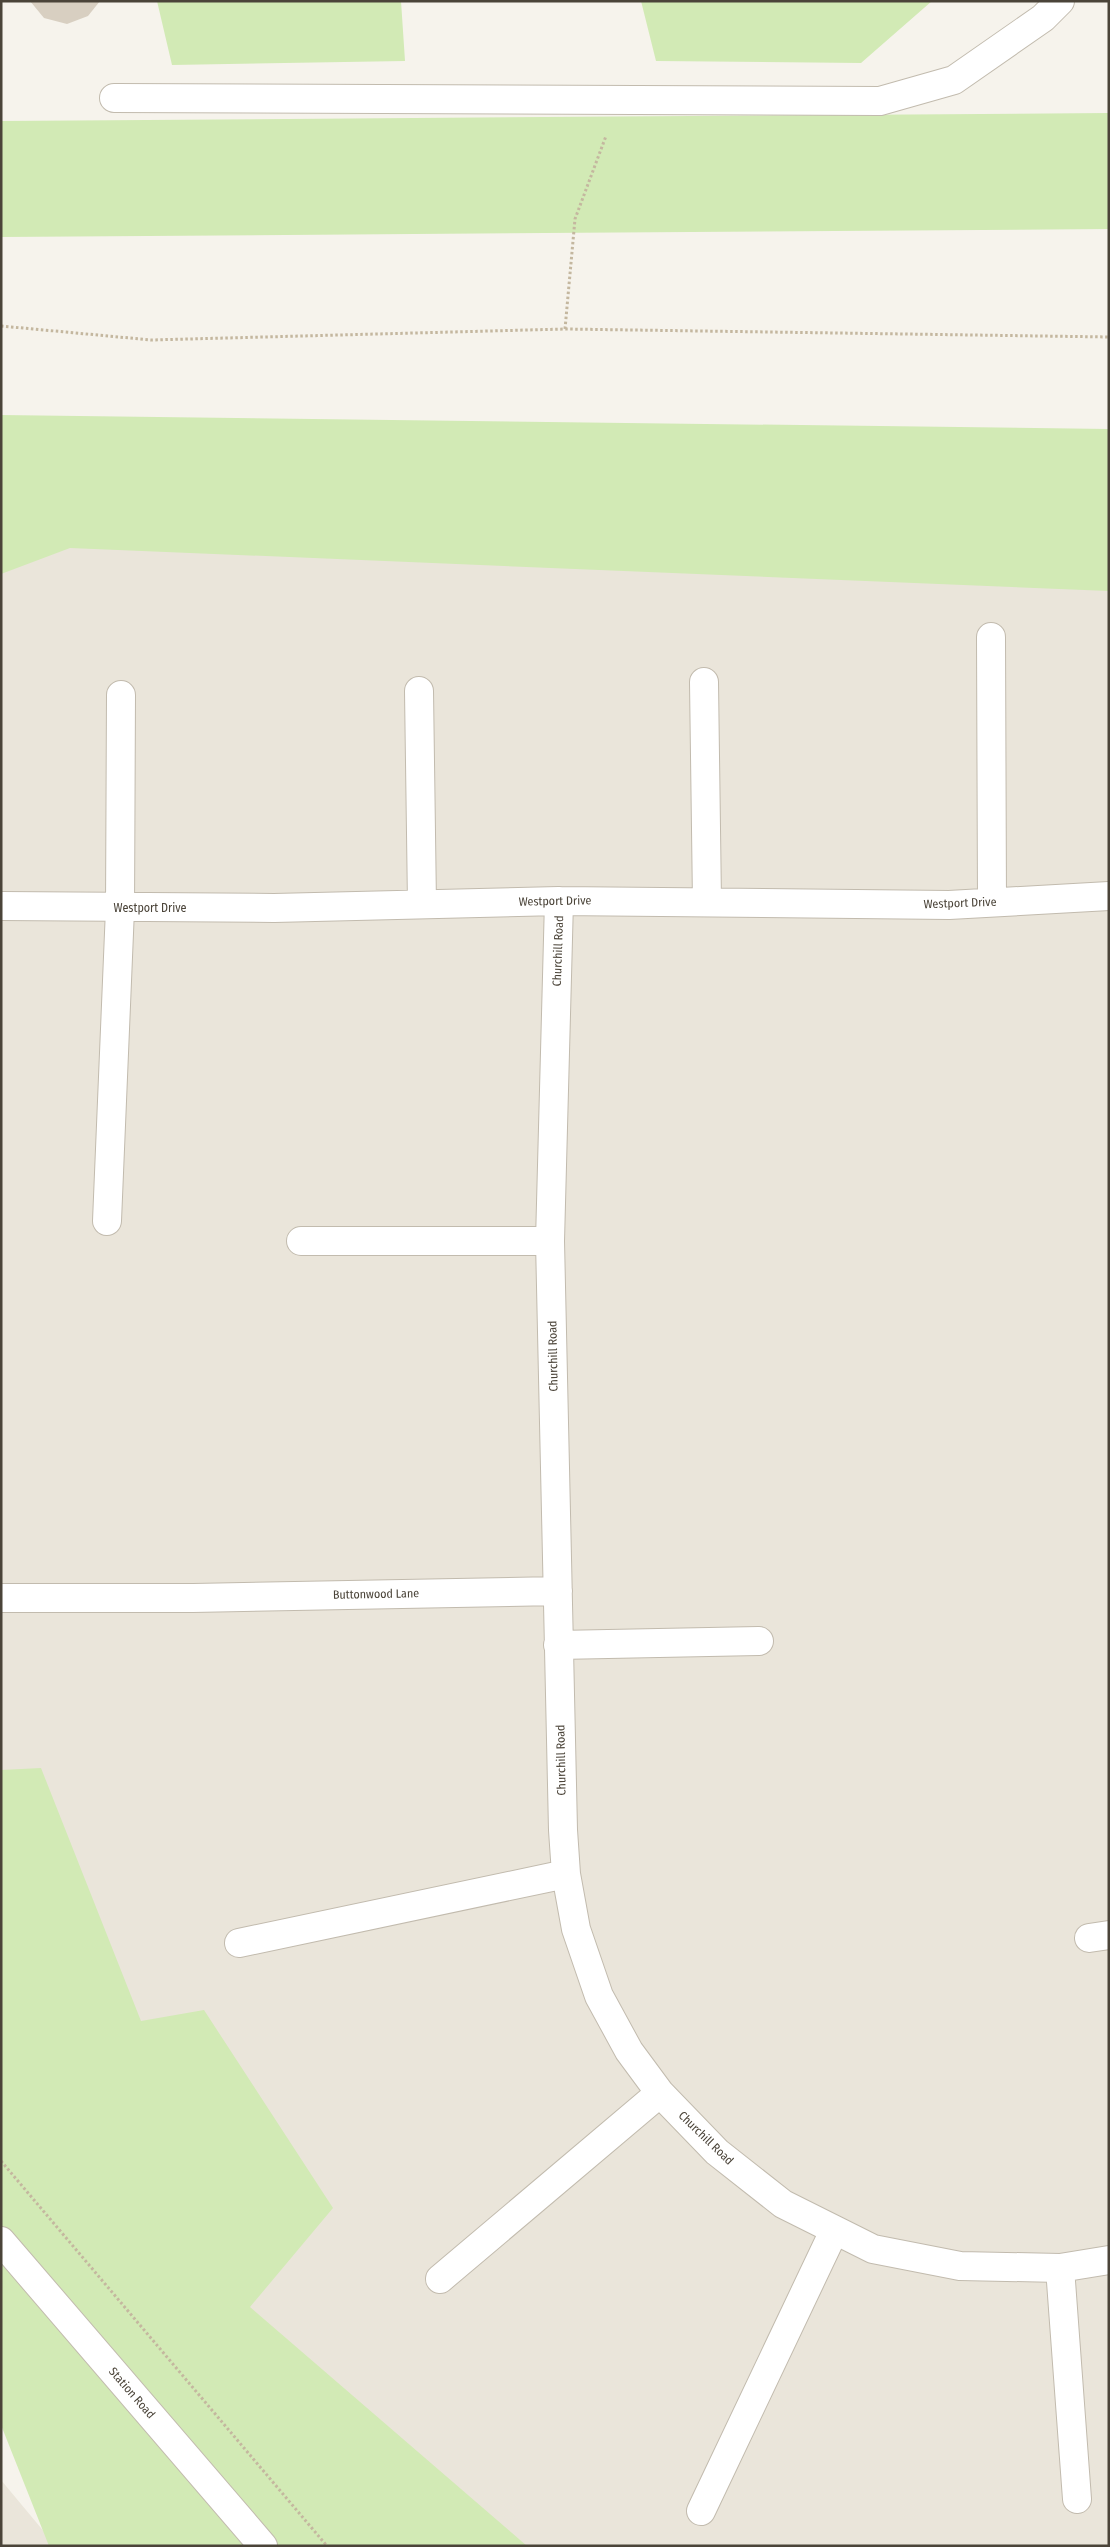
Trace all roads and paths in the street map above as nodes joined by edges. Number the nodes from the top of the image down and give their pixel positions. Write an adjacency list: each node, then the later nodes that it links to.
1 (1060, 1): 3 (street)
2 (114, 98): 3 (street)
3 (619, 100): 5 (path)
4 (1, 326): 5 (path)
5 (565, 329): 6 (path)
6 (1109, 337)
7 (991, 637): 14 (street)
8 (704, 682): 13 (street)
9 (419, 691): 15 (street)
10 (121, 695): 17 (street)
11 (1109, 896): 14 (street, Westport Drive)
12 (559, 900): 13 (street, Westport Drive); 15 (street, Westport Drive); 20 (street, Churchill Road)
13 (707, 902): 14 (street, Westport Drive)
14 (992, 902)
15 (422, 904): 17 (street, Westport Drive)
16 (1, 906): 17 (street, Westport Drive)
17 (120, 909): 18 (street)
18 (107, 1221)
19 (302, 1241): 20 (street)
20 (550, 1241): 21 (street, Churchill Road)
21 (558, 1592): 22 (street, Buttonwood Lane); 24 (street, Churchill Road)
22 (1, 1598)
23 (759, 1641): 24 (street)
24 (558, 1645): 25 (street, Churchill Road)
25 (566, 1874): 26 (street); 27 (street, Churchill Road)
26 (239, 1943)
27 (660, 2093): 29 (street, Churchill Road); 33 (street)
28 (1, 2161): 37 (path)
29 (834, 2231): 32 (street, Churchill Road); 35 (street)
30 (1, 2241): 36 (street, Station Road)
31 (1109, 2260): 32 (street, Churchill Road)
32 (1060, 2268): 34 (street)
33 (440, 2279)
34 (1077, 2499)
35 (701, 2511)
36 (263, 2546)
37 (327, 2546)

